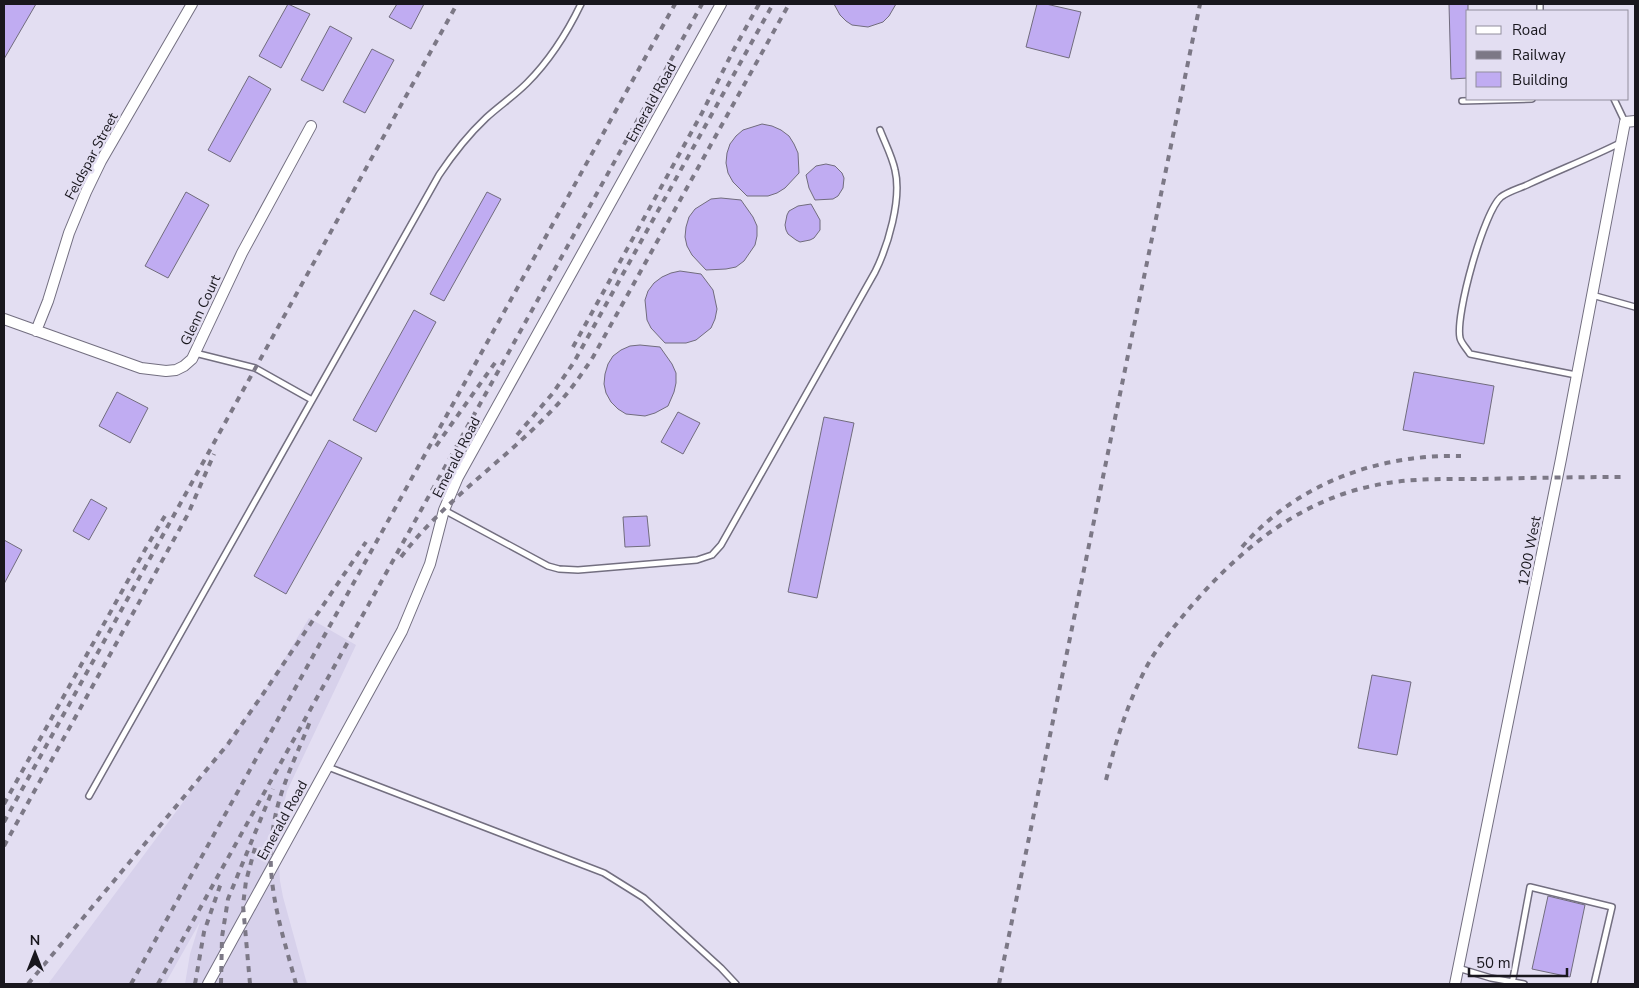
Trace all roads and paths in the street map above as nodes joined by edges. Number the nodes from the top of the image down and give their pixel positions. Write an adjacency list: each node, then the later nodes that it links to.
1 (192, 4): 14 (street, Feldspar Street)
2 (582, 4): 17 (lane)
3 (722, 4): 18 (street, Emerald Road)
4 (1462, 100): 5 (lane)
5 (1466, 100)
6 (1615, 100): 7 (lane)
7 (1630, 121): 10 (street, 1200 West)
8 (311, 126): 15 (street, Glenn Court)
9 (880, 130): 18 (lane)
10 (1621, 142): 11 (street, 1200 West); 16 (lane)
11 (1592, 295): 12 (lane); 16 (street, 1200 West)
12 (1635, 306)
13 (4, 319): 14 (street, Glenn Court)
14 (36, 331): 15 (street, Glenn Court)
15 (195, 352): 17 (lane)
16 (1577, 376): 21 (street, 1200 West)
17 (312, 400): 20 (lane)
18 (444, 510): 19 (street, Emerald Road)
19 (328, 767): 23 (street, Emerald Road); 24 (lane)
20 (89, 796)
21 (1458, 968): 22 (lane); 25 (street, 1200 West)
22 (1512, 983): 26 (lane); 27 (lane)
23 (208, 984)
24 (736, 984)
25 (1455, 984)
26 (1524, 984)
27 (1594, 984)

